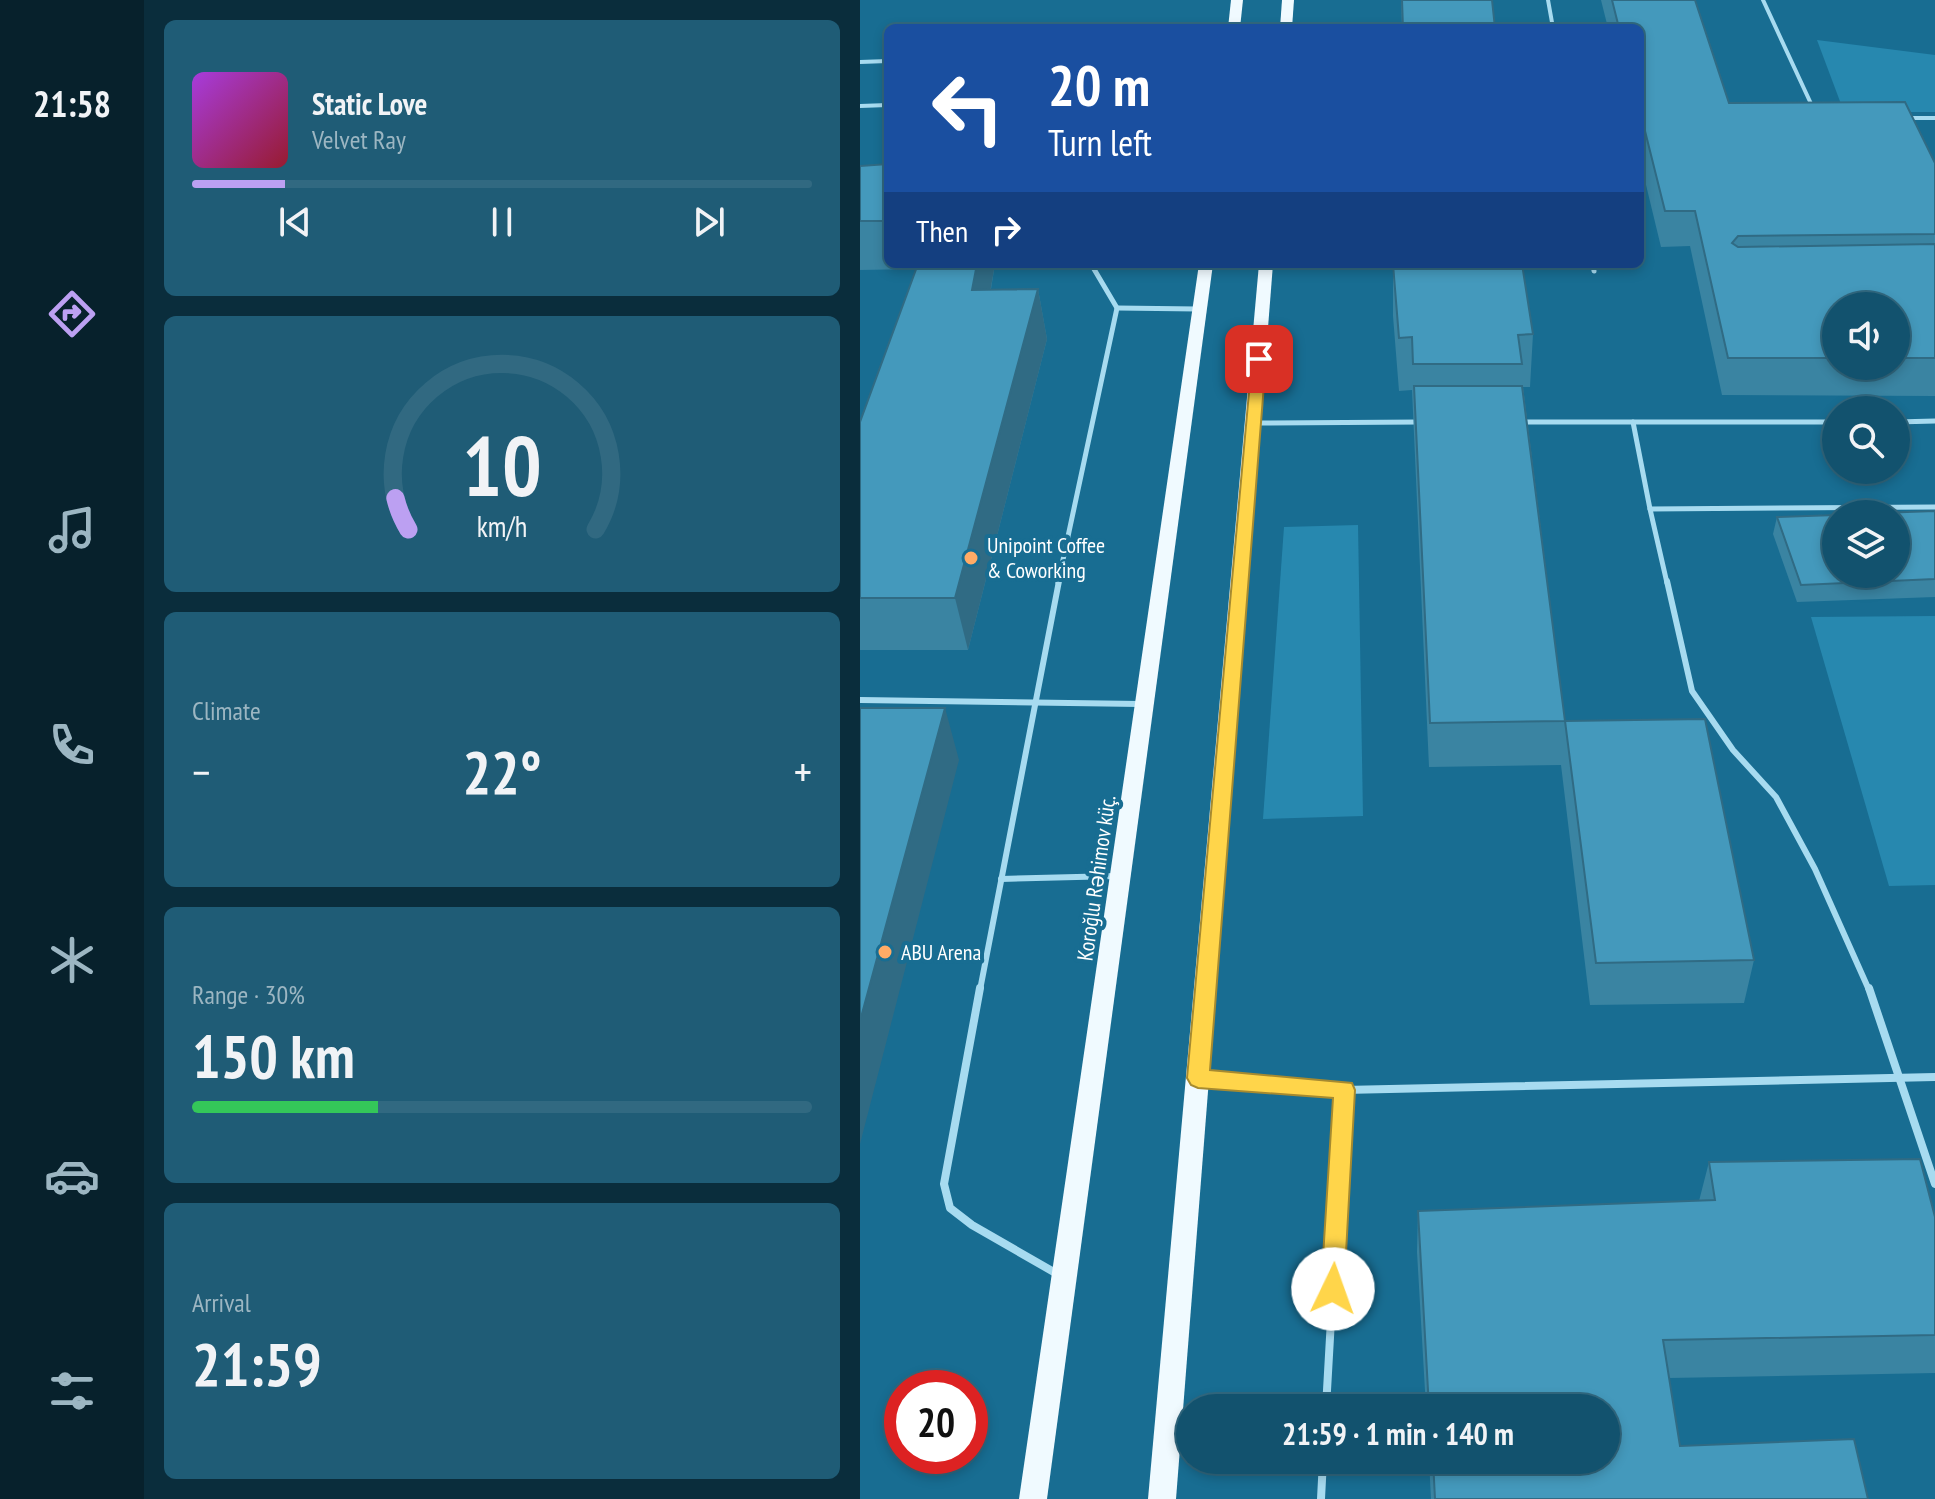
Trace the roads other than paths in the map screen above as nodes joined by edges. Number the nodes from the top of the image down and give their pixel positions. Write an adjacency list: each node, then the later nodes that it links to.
1 (1237, 0): 5 (main road)
2 (1288, 0): 6 (main road)
3 (1548, 0): 7 (lane)
4 (1763, 0): 12 (lane)
5 (1234, 24)
6 (1286, 24)
7 (1552, 24)
8 (884, 61): 9 (lane)
9 (860, 62)
10 (884, 105): 11 (lane)
11 (860, 106)
12 (1820, 111)
13 (1906, 118): 14 (lane)
14 (1935, 118)
15 (1093, 268): 18 (lane)
16 (1206, 268): 19 (main road, Koroğlu Rəhimov küç.)
17 (1266, 268): 26 (main road)
18 (1117, 308): 19 (lane); 30 (lane)
19 (1201, 309): 31 (main road, Koroğlu Rəhimov küç.)
20 (1935, 421): 25 (lane)
21 (1428, 422): 26 (lane)
22 (1507, 422): 23 (lane)
23 (1633, 422): 24 (lane); 28 (lane)
24 (1822, 422)
25 (1910, 422)
26 (1254, 423): 35 (main road)
27 (1935, 507): 28 (lane)
28 (1650, 509): 36 (lane)
29 (860, 700): 30 (lane)
30 (1033, 702): 31 (lane); 33 (lane)
31 (1147, 704): 32 (main road, Koroğlu Rəhimov küç.)
32 (1122, 876): 33 (lane); 39 (main road, Koroğlu Rəhimov küç.)
33 (1001, 879): 39 (lane)
34 (1935, 1077): 36 (lane)
35 (1198, 1078): 37 (lane); 43 (main road)
36 (1900, 1078): 37 (lane); 38 (lane)
37 (1344, 1090): 40 (lane)
38 (1935, 1184)
39 (1064, 1278): 42 (main road, Koroğlu Rəhimov küç.)
40 (1327, 1394)
41 (1322, 1474): 44 (lane)
42 (1033, 1499)
43 (1162, 1499)
44 (1321, 1499)

